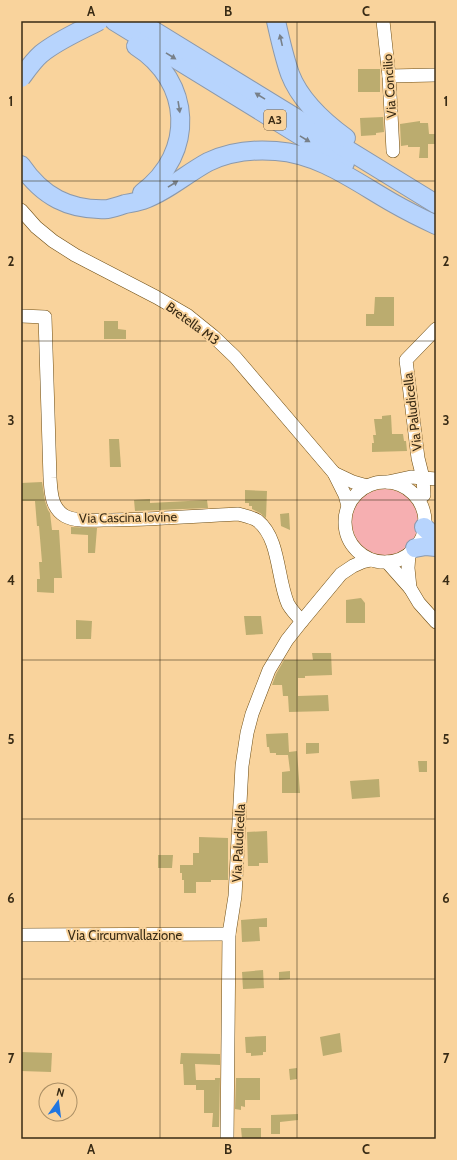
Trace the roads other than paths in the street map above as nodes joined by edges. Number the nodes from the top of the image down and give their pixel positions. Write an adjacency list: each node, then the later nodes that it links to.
1 (98, 21): 8 (highway, bridge); 12 (highway, one-way to 12)
2 (114, 21): 15 (highway, A3, one-way to 15)
3 (138, 21): 13 (highway, A3, one-way to 3)
4 (276, 21): 11 (highway, one-way to 4)
5 (383, 21): 7 (street, Via Concilio)
6 (436, 75): 7 (street)
7 (389, 76): 9 (street, Via Concilio)
8 (21, 78)
9 (393, 151)
10 (21, 165): 12 (highway)
11 (436, 196)
12 (125, 204): 16 (highway, one-way to 16)
13 (436, 204)
14 (21, 210): 20 (street, Bretella M3)
15 (436, 219)
16 (436, 225)
17 (21, 316): 36 (street, Via Cascina Iovine)
18 (436, 329): 19 (street, Via Paludicella)
19 (418, 458): 21 (street); 22 (street)
20 (334, 473): 25 (street, Bretella M3); 27 (street, Bretella M3)
21 (399, 479): 22 (street); 23 (street)
22 (430, 479): 26 (street)
23 (386, 482): 25 (street); 26 (street)
24 (436, 485): 26 (street)
25 (368, 486): 27 (street)
26 (423, 502): 28 (street)
27 (348, 506): 29 (street)
28 (430, 532): 31 (street)
29 (350, 542): 32 (street); 34 (street, Via Paludicella)
30 (436, 547): 31 (highway)
31 (412, 551): 33 (street); 35 (street)
32 (371, 560): 33 (street); 34 (street, Via Paludicella)
33 (387, 562): 35 (street)
34 (341, 574): 36 (street, Via Paludicella)
35 (410, 588): 37 (street)
36 (302, 620): 38 (street, Via Paludicella)
37 (436, 622)
38 (229, 934): 39 (street, Via Circumvallazione); 40 (street, Via Paludicella)
39 (21, 935)
40 (227, 1139)

